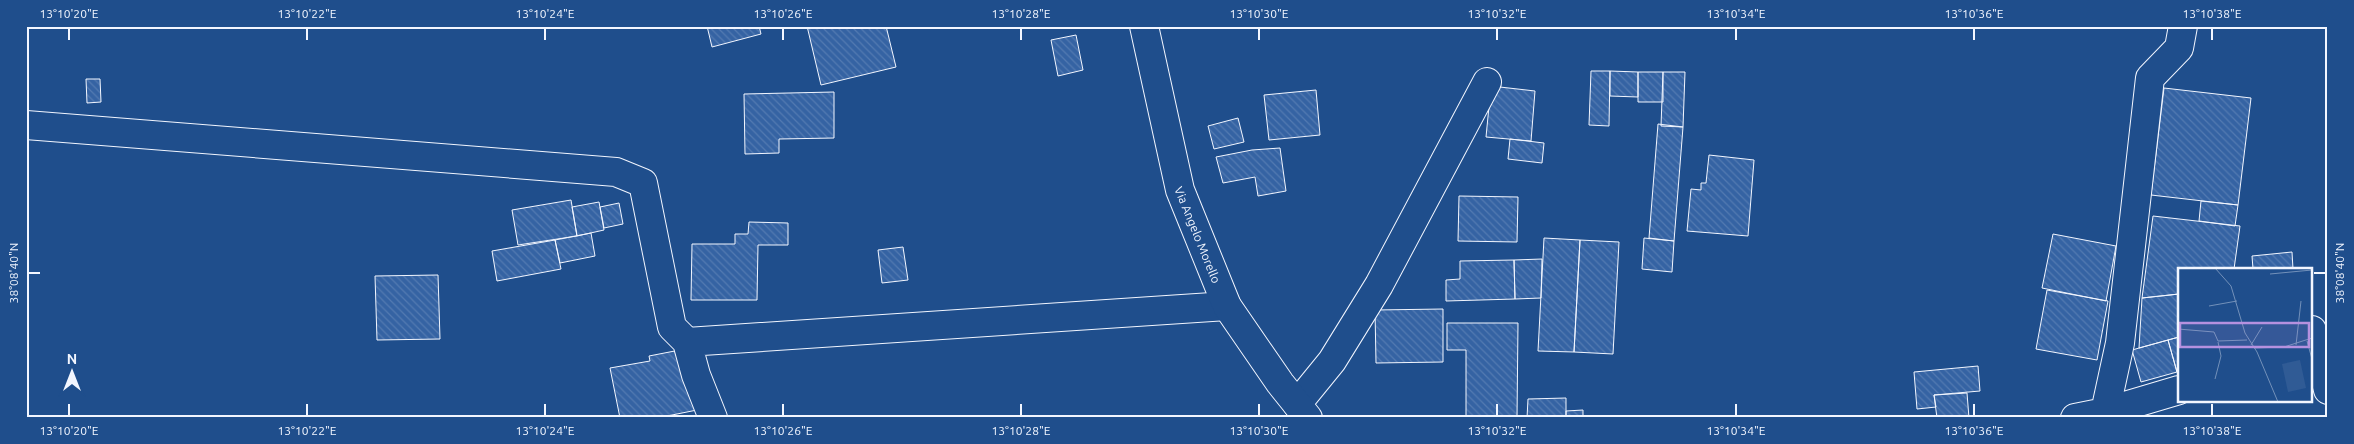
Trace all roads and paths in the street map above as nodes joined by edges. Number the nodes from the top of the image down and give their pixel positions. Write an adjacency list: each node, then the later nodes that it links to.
1 (1144, 26): 5 (street, Via Angelo Morello)
2 (2183, 26): 11 (street)
3 (1487, 82): 10 (street)
4 (26, 125): 7 (street)
5 (1227, 306): 7 (street); 10 (street, Via Angelo Morello)
6 (2317, 327): 9 (street)
7 (687, 342): 12 (street)
8 (2178, 390): 11 (street)
9 (2328, 390)
10 (1303, 411)
11 (2105, 412): 13 (street)
12 (713, 418)
13 (2075, 418)

